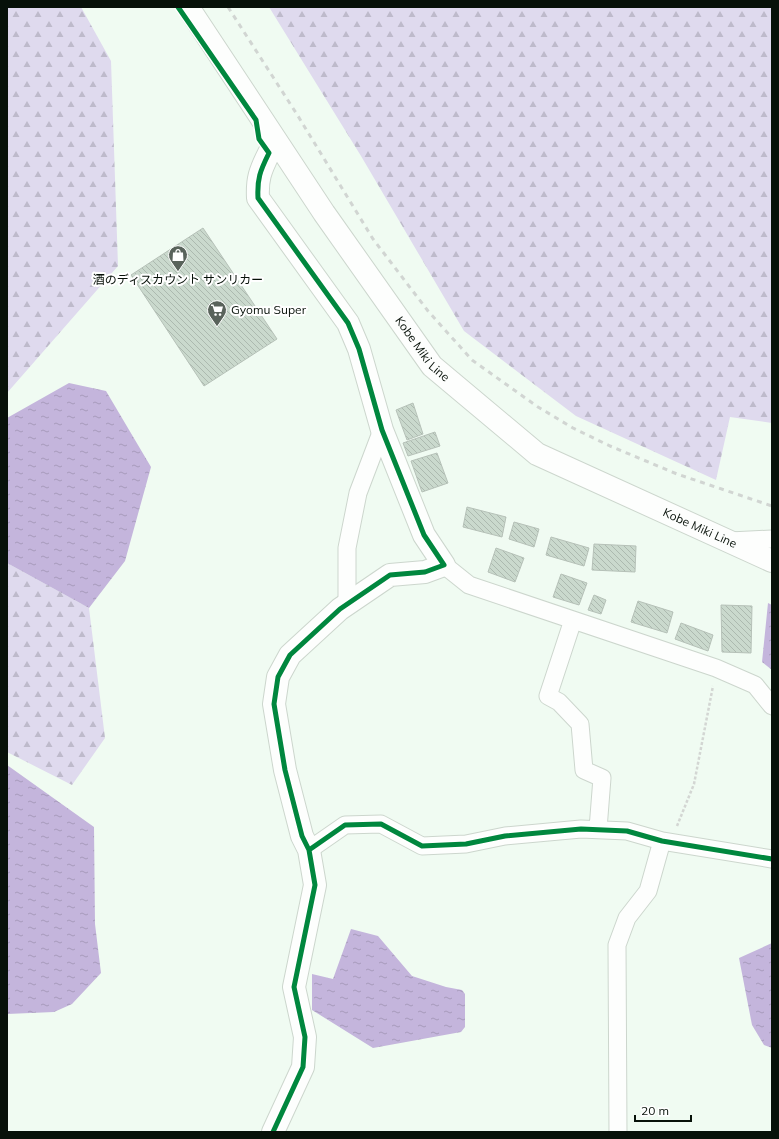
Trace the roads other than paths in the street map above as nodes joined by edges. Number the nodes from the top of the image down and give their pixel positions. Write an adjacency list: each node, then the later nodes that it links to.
1 (188, 7): 5 (main road, Kobe Miki Line)
2 (269, 153): 3 (main road)
3 (382, 430): 7 (main road); 8 (street)
4 (772, 539): 5 (street)
5 (728, 541): 6 (main road, Kobe Miki Line)
6 (772, 561)
7 (444, 566): 8 (main road); 9 (street)
8 (347, 605): 13 (main road)
9 (573, 620): 10 (street); 11 (street)
10 (772, 706)
11 (598, 830): 12 (street); 13 (street)
12 (666, 842): 14 (street); 16 (street)
13 (309, 850): 15 (main road)
14 (772, 859)
15 (274, 1132)
16 (618, 1132)

